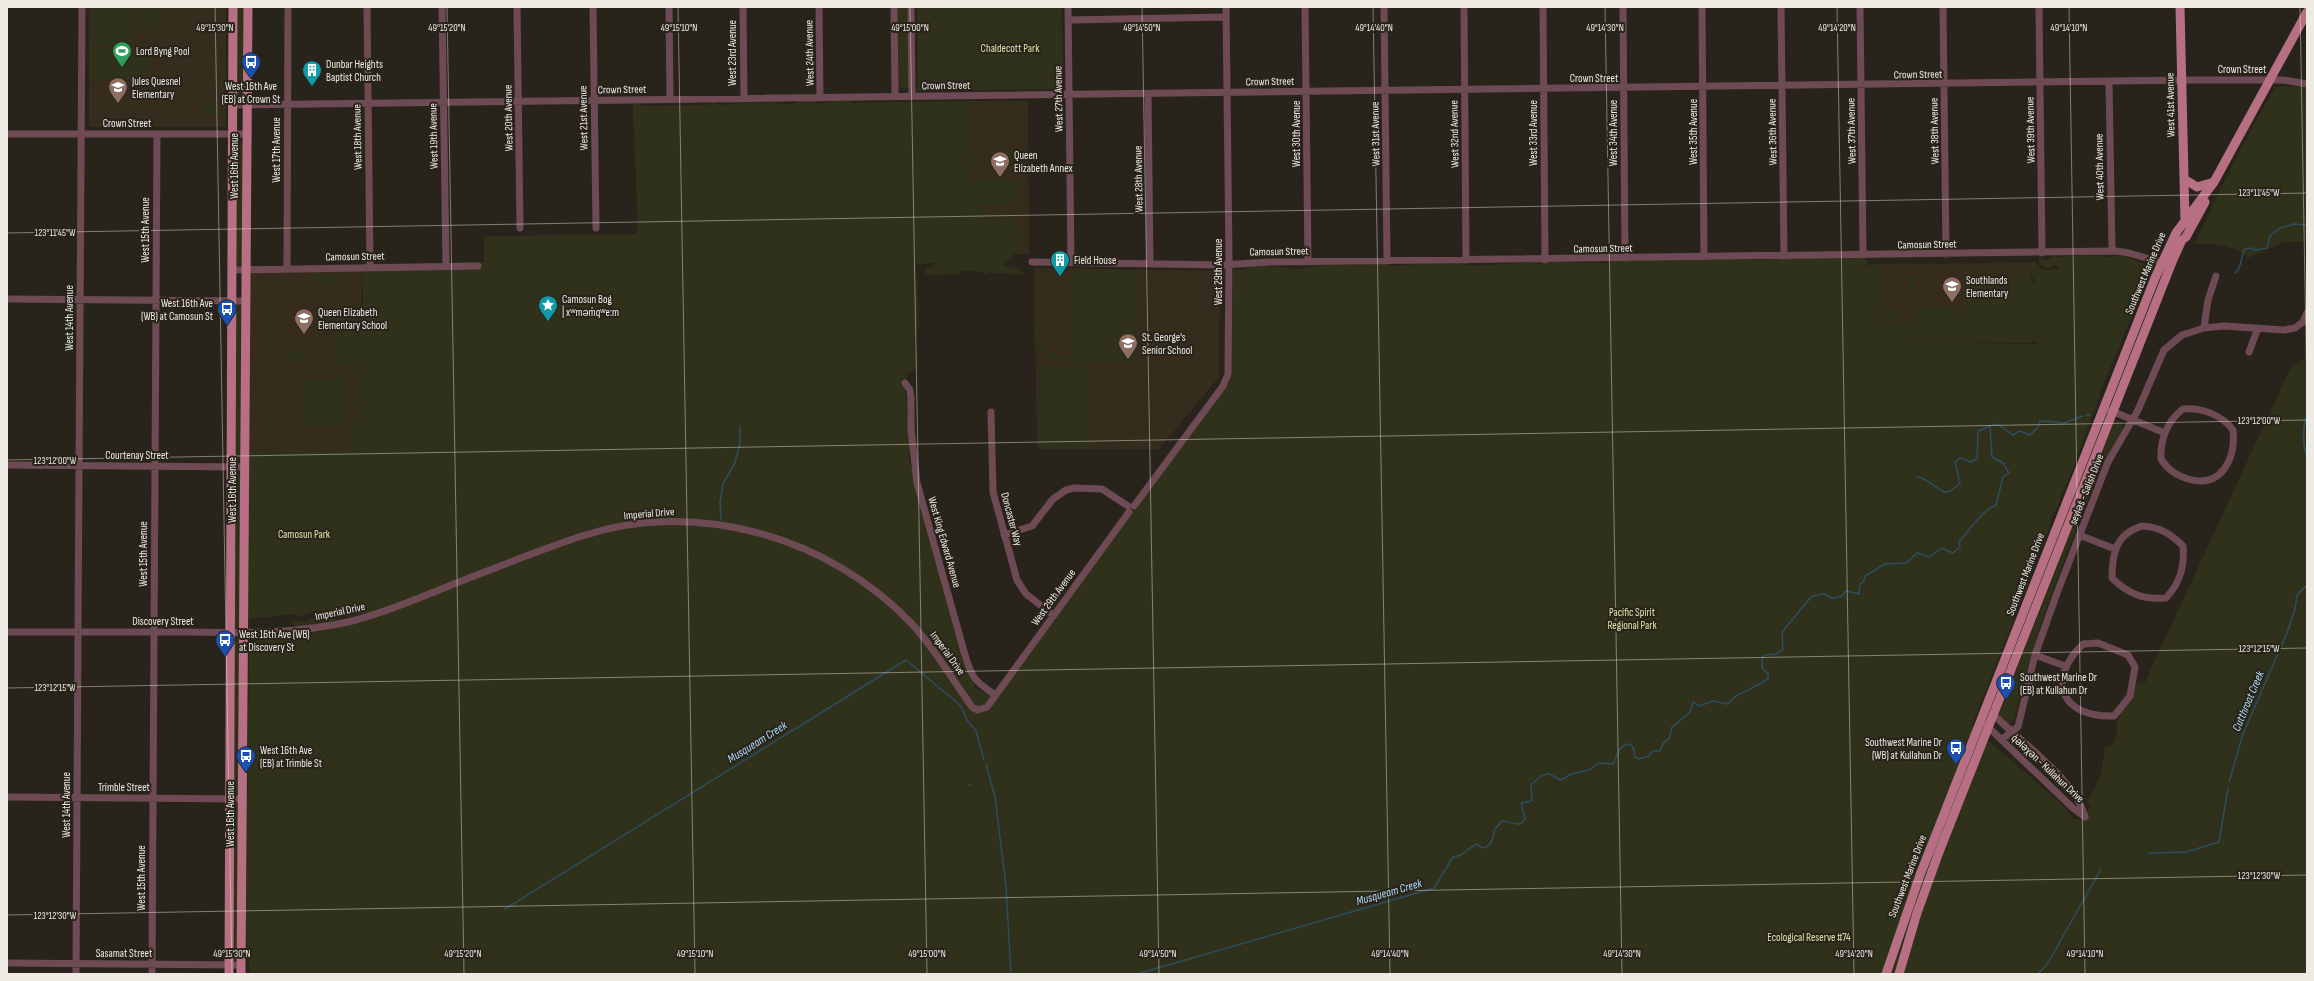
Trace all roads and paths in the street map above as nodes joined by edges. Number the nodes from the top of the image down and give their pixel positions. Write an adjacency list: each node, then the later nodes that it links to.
1 (82, 7): 60 (street, West 14th Avenue)
2 (233, 7): 57 (main road, West 16th Avenue)
3 (248, 7): 58 (main road, West 16th Avenue)
4 (288, 7): 56 (street, West 17th Avenue)
5 (367, 7): 55 (street, West 18th Avenue)
6 (442, 7): 54 (street, West 19th Avenue)
7 (518, 7): 53 (street, West 20th Avenue)
8 (593, 7): 52 (street, West 21st Avenue)
9 (668, 7): 50 (street)
10 (743, 7): 51 (street, West 23rd Avenue)
11 (819, 7): 49 (street, West 24th Avenue)
12 (894, 7): 47 (street)
13 (911, 7): 48 (street)
14 (1068, 7): 29 (street, West 27th Avenue)
15 (1226, 7): 28 (street, West 29th Avenue)
16 (1305, 7): 43 (street, West 30th Avenue)
17 (1384, 7): 41 (street, West 31st Avenue)
18 (1464, 7): 42 (street, West 32nd Avenue)
19 (1543, 7): 39 (street, West 33rd Avenue)
20 (1623, 7): 40 (street, West 34th Avenue)
21 (1702, 7): 38 (street, West 35th Avenue)
22 (1781, 7): 37 (street, West 36th Avenue)
23 (1860, 7): 36 (street, West 37th Avenue)
24 (1943, 7): 35 (street, West 38th Avenue)
25 (2039, 7): 33 (street, West 39th Avenue)
26 (2180, 7): 31 (main road, West 41st Avenue)
27 (2307, 12): 30 (main road, Southwest Marine Drive)
28 (1226, 17): 29 (street); 44 (street, West 29th Avenue)
29 (1069, 20): 46 (street, West 27th Avenue)
30 (2269, 80): 31 (street, Crown Street); 34 (street, Crown Street); 65 (main road, Southwest Marine Drive)
31 (2182, 81): 32 (street, Crown Street); 64 (main road, West 41st Avenue)
32 (2109, 82): 33 (street, Crown Street); 73 (street, West 40th Avenue)
33 (2040, 83): 35 (street, Crown Street); 74 (street, West 39th Avenue)
34 (2307, 84)
35 (1944, 85): 36 (street, Crown Street); 75 (street, West 38th Avenue)
36 (1861, 86): 37 (street, Crown Street); 76 (street, West 37th Avenue)
37 (1782, 87): 38 (street, Crown Street); 77 (street, West 36th Avenue)
38 (1703, 88): 40 (street, Crown Street); 78 (street, West 35th Avenue)
39 (1544, 89): 40 (street, Crown Street); 42 (street, Crown Street); 81 (street, West 33rd Avenue)
40 (1624, 89): 79 (street, West 34th Avenue)
41 (1385, 90): 42 (street, Crown Street); 43 (street, Crown Street); 82 (street, West 31st Avenue)
42 (1465, 90): 80 (street, West 32nd Avenue)
43 (1307, 92): 44 (street, Crown Street); 84 (street, West 30th Avenue)
44 (1227, 93): 45 (street, Crown Street); 90 (street, West 29th Avenue)
45 (1148, 94): 46 (street, Crown Street); 87 (street, West 28th Avenue)
46 (1069, 95): 48 (street, Crown Street); 86 (street, West 27th Avenue)
47 (895, 96): 48 (street, Crown Street); 49 (street, Crown Street)
48 (912, 96)
49 (820, 98): 51 (street, Crown Street)
50 (670, 99): 51 (street, Crown Street); 52 (street, Crown Street)
51 (744, 99)
52 (594, 100): 53 (street, Crown Street); 70 (street, West 21st Avenue)
53 (519, 101): 54 (street, Crown Street); 69 (street, West 20th Avenue)
54 (444, 102): 55 (street, Crown Street); 89 (street, West 19th Avenue)
55 (368, 103): 56 (street, Crown Street); 92 (street, West 18th Avenue)
56 (288, 104): 58 (street, Crown Street); 94 (street, West 17th Avenue)
57 (232, 105): 58 (street, Crown Street); 62 (main road, West 16th Avenue)
58 (247, 105): 63 (main road, West 16th Avenue)
59 (7, 134): 60 (street, Crown Street)
60 (81, 134): 61 (street, Crown Street); 98 (street, West 14th Avenue)
61 (157, 134): 62 (street, Crown Street); 99 (street, West 15th Avenue)
62 (232, 134): 63 (street, Crown Street); 95 (main road, West 16th Avenue)
63 (246, 134): 93 (main road, West 16th Avenue)
64 (2184, 178): 65 (main road); 67 (main road, West 41st Avenue)
65 (2214, 182): 66 (main road, Southwest Marine Drive)
66 (2207, 193): 68 (main road, Southwest Marine Drive); 72 (main road, Southwest Marine Drive)
67 (2184, 203): 68 (main road, West 41st Avenue); 71 (main road, West 41st Avenue)
68 (2185, 222): 71 (main road, Southwest Marine Drive); 72 (main road, West 41st Avenue)
69 (520, 228)
70 (596, 228)
71 (2176, 232): 88 (main road, Southwest Marine Drive)
72 (2182, 240): 85 (main road, Southwest Marine Drive)
73 (2112, 251): 74 (street, Camosun Street); 88 (street, Camosun Street)
74 (2042, 253): 75 (street, Camosun Street)
75 (1946, 254): 76 (street, Camosun Street)
76 (1864, 255): 77 (street, Camosun Street)
77 (1784, 256): 78 (street, Camosun Street)
78 (1704, 257): 79 (street, Camosun Street)
79 (1626, 258): 81 (street, Camosun Street)
80 (1466, 260): 81 (street, Camosun Street); 82 (street, Camosun Street)
81 (1545, 260)
82 (1387, 261): 84 (street, Camosun Street)
83 (1032, 262): 86 (street, Camosun Street)
84 (1308, 262): 90 (street, Camosun Street)
85 (2172, 262): 88 (street, Camosun Street); 108 (main road, Southwest Marine Drive)
86 (1071, 263): 87 (street, Camosun Street)
87 (1150, 264): 90 (street, Camosun Street)
88 (2161, 264): 107 (main road, Southwest Marine Drive)
89 (446, 265): 91 (street, Camosun Street); 92 (street, Camosun Street)
90 (1229, 265): 117 (street, West 29th Avenue)
91 (478, 266)
92 (370, 267): 94 (street, Camosun Street)
93 (245, 269): 94 (street, Camosun Street); 95 (street, Camosun Street); 101 (main road, West 16th Avenue)
94 (287, 269)
95 (232, 270): 100 (main road, West 16th Avenue)
96 (2216, 276): 103 (street)
97 (7, 299): 98 (street)
98 (80, 299): 99 (street); 113 (street, West 14th Avenue)
99 (156, 300): 100 (street); 114 (street, West 15th Avenue)
100 (232, 301): 101 (street); 115 (main road, West 16th Avenue)
101 (245, 301): 116 (main road, West 16th Avenue)
102 (2307, 313): 104 (street, seyləš - Salish Drive)
103 (2204, 328): 104 (street, seyləš - Salish Drive); 110 (street, seyləš - Salish Drive)
104 (2258, 328): 105 (street)
105 (2249, 352)
106 (905, 383): 129 (street, West King Edward Avenue)
107 (2102, 408): 108 (street); 131 (main road, Southwest Marine Drive)
108 (2112, 411): 110 (street); 130 (main road, Southwest Marine Drive)
109 (991, 412): 118 (street, Doncaster Way)
110 (2132, 420): 111 (street); 119 (street, seyləš - Salish Drive)
111 (2165, 433): 111 (street)
112 (7, 465): 113 (street, Courtenay Street)
113 (79, 466): 114 (street, Courtenay Street); 123 (street, West 14th Avenue)
114 (155, 466): 115 (street, Courtenay Street); 124 (street, West 15th Avenue)
115 (231, 467): 116 (street, Courtenay Street); 126 (main road, West 16th Avenue)
116 (244, 467): 125 (main road, West 16th Avenue)
117 (1130, 508): 118 (street); 121 (street, West 29th Avenue)
118 (1004, 535): 121 (street, Doncaster Way)
119 (2079, 535): 120 (street); 127 (street, seyləš - Salish Drive)
120 (2116, 549): 120 (street)
121 (1053, 615): 129 (street, West 29th Avenue)
122 (7, 632): 123 (street, Discovery Street)
123 (78, 632): 124 (street, Discovery Street); 136 (street, West 14th Avenue)
124 (154, 632): 126 (street, Discovery Street); 137 (street, West 15th Avenue)
125 (243, 632): 126 (street, Discovery Street); 129 (street, Imperial Drive); 139 (main road, West 16th Avenue)
126 (230, 633): 138 (main road, West 16th Avenue)
127 (2035, 655): 128 (street); 133 (street, seyləš - Salish Drive)
128 (2065, 666): 128 (street)
129 (995, 695)
130 (1993, 714): 132 (main road, Southwest Marine Drive); 133 (street, q̓ələχən - Kullahun Drive)
131 (1981, 721): 132 (street, q̓ələχən - Kullahun Drive); 147 (main road, Southwest Marine Drive)
132 (1988, 727): 134 (street, q̓ələχən - Kullahun Drive); 148 (main road, Southwest Marine Drive)
133 (2011, 731): 134 (street, seyləš - Salish Drive); 134 (street, q̓ələχən - Kullahun Drive)
134 (2002, 740)
135 (7, 798): 136 (street, Trimble Street)
136 (77, 798): 137 (street, Trimble Street); 141 (street, West 14th Avenue)
137 (152, 798): 138 (street, Trimble Street); 142 (street, West 15th Avenue)
138 (229, 798): 139 (street, Trimble Street); 143 (main road, West 16th Avenue)
139 (242, 799): 144 (main road, West 16th Avenue)
140 (7, 963): 141 (street, Sasamat Street)
141 (76, 964): 142 (street, Sasamat Street); 145 (street, West 14th Avenue)
142 (152, 964): 143 (street, Sasamat Street); 146 (street, West 15th Avenue)
143 (229, 969): 144 (street, Sasamat Street)
144 (241, 969)
145 (76, 974)
146 (152, 974)
147 (1886, 974)
148 (1899, 974)

